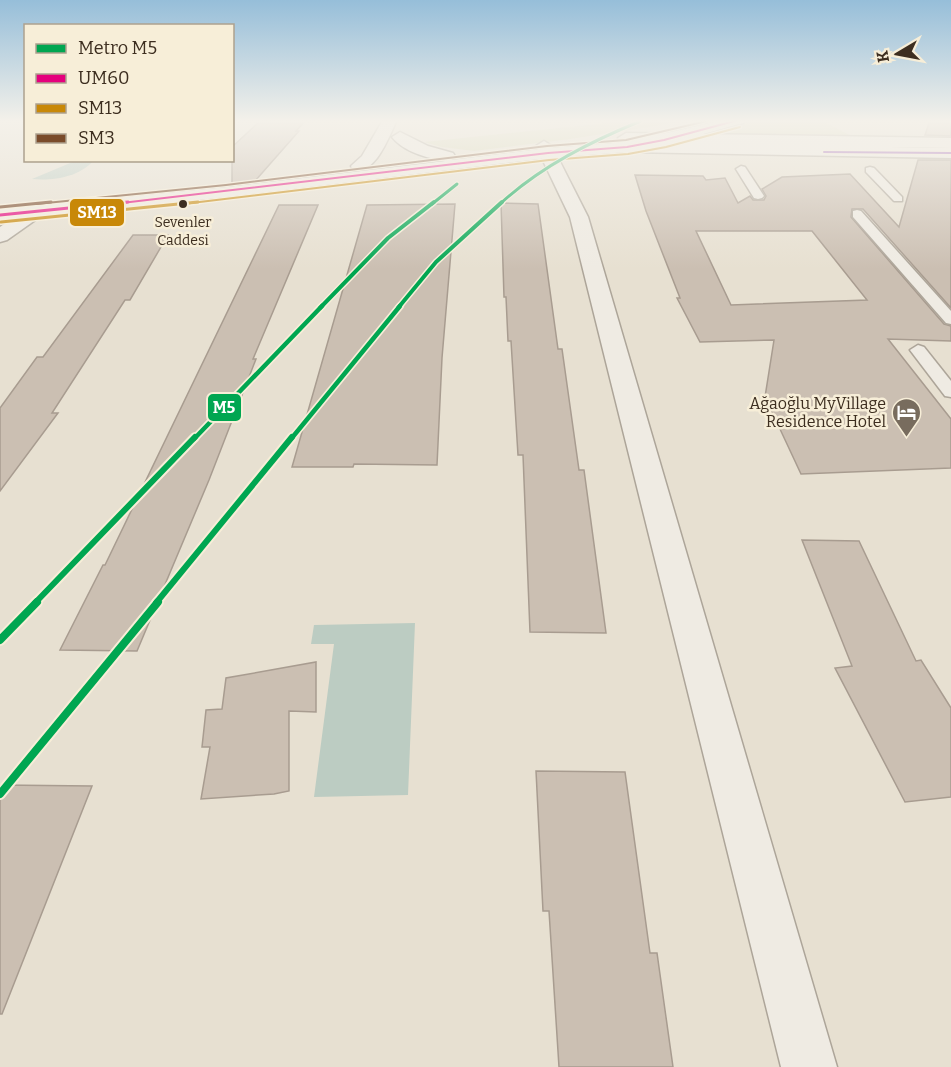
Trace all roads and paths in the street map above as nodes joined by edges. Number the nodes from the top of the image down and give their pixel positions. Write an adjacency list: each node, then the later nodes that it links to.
1 (741, 169): 6 (lane)
2 (323, 170): 8 (street)
3 (366, 170): 9 (street)
4 (556, 170): 16 (street)
5 (870, 170): 7 (lane)
6 (758, 196)
7 (898, 199)
8 (0, 204)
9 (34, 212): 11 (street); 12 (street)
10 (857, 214): 13 (lane)
11 (0, 215)
12 (0, 236)
13 (951, 320)
14 (918, 350): 15 (lane)
15 (951, 392)
16 (809, 1067)

